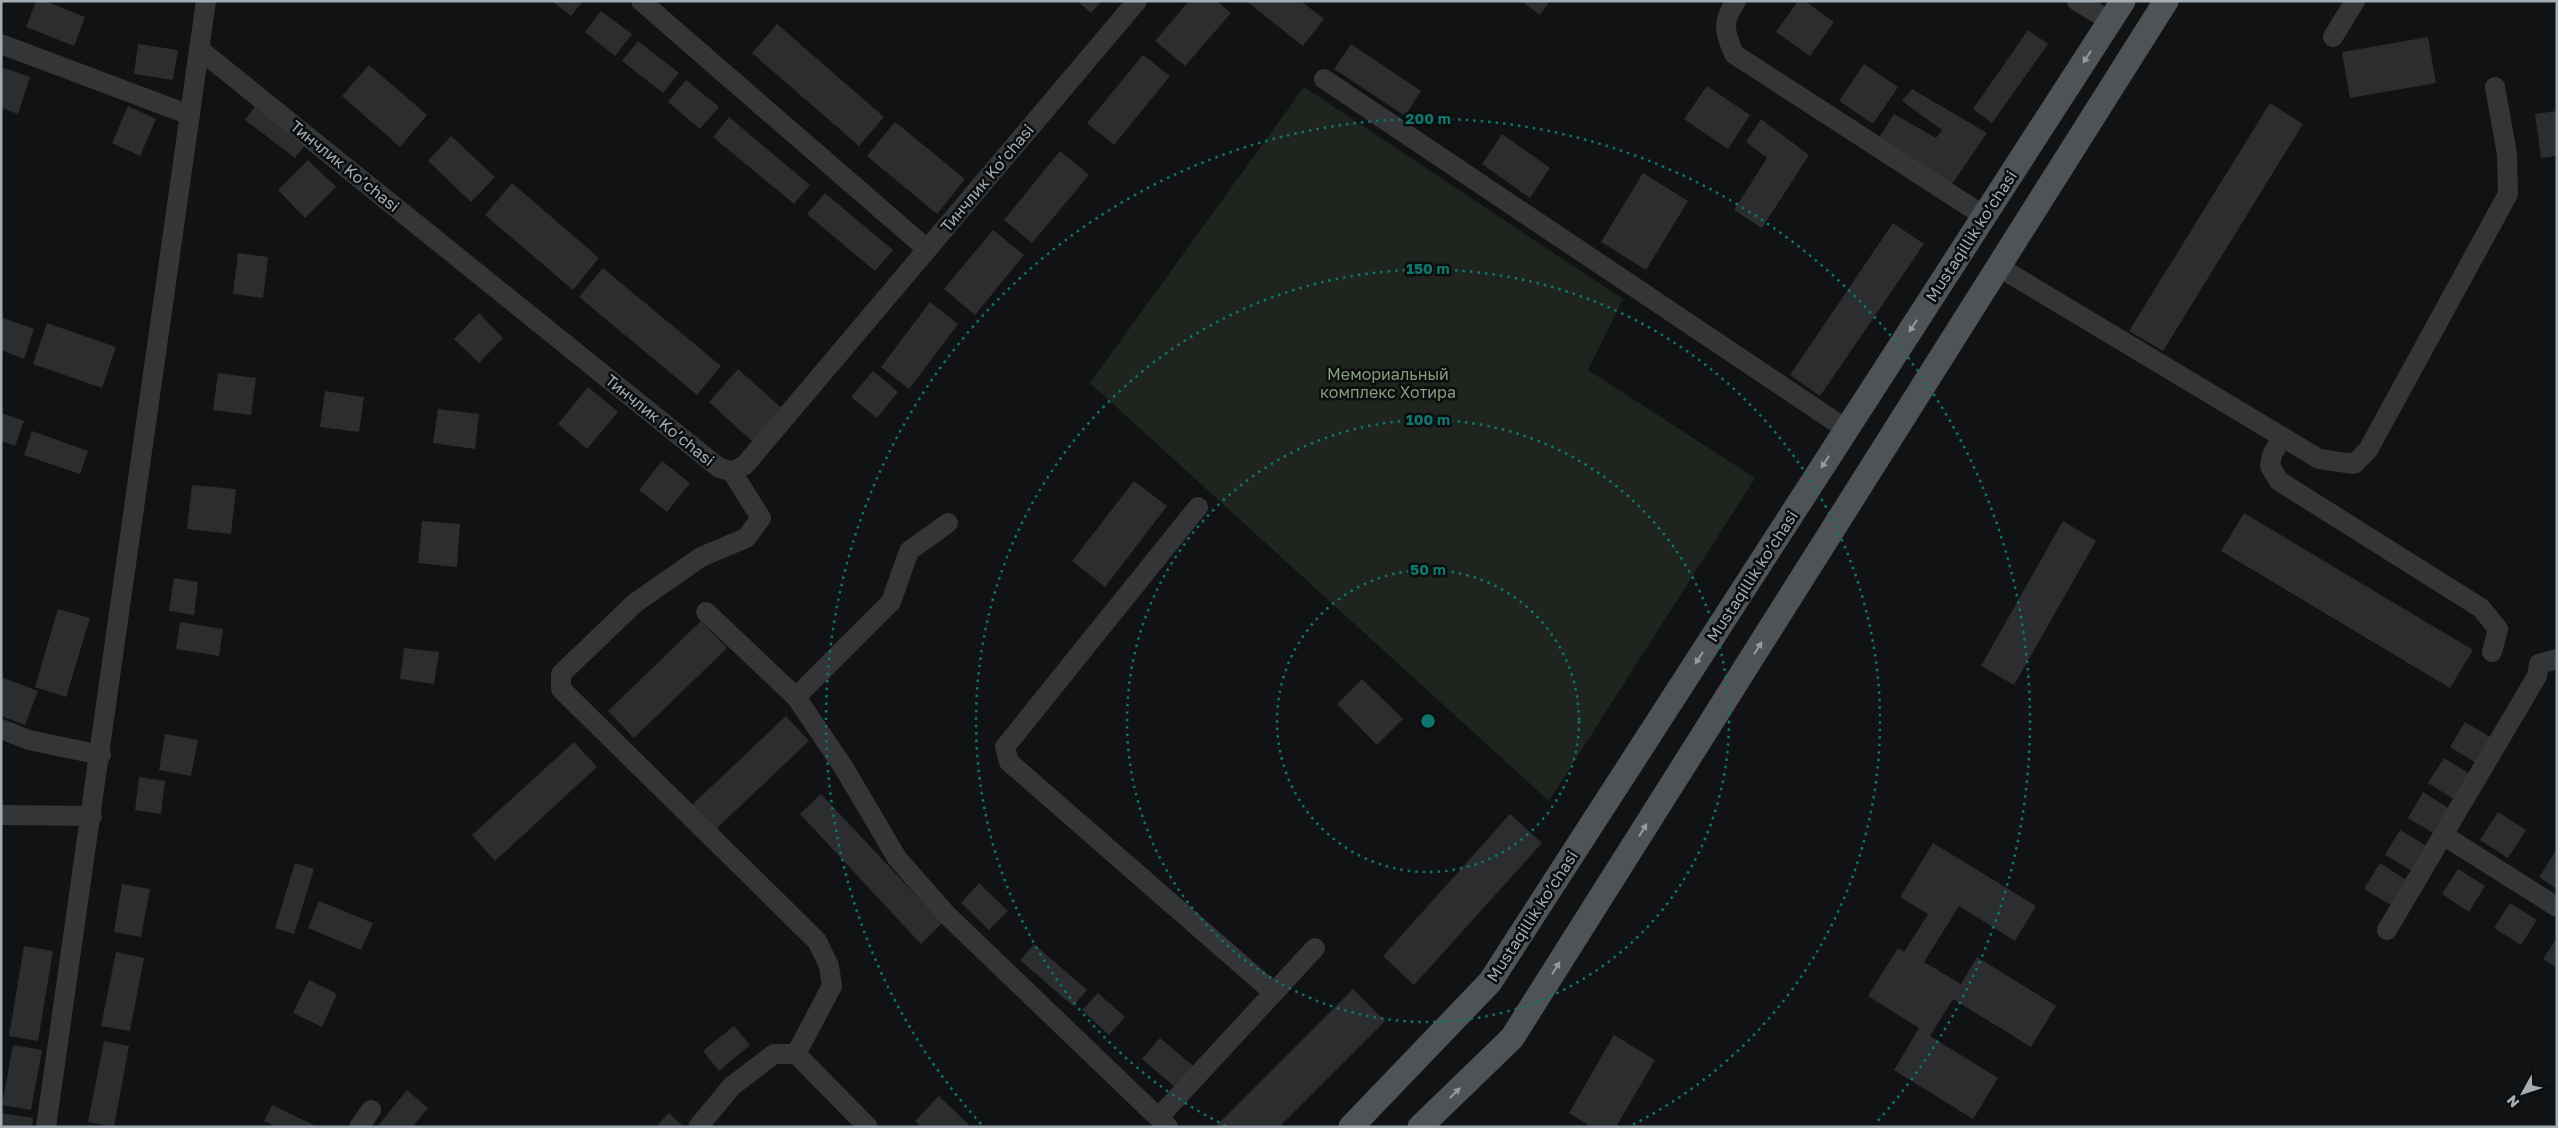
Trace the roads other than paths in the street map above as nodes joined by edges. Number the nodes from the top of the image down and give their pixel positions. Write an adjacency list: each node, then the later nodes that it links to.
1 (206, 1): 11 (street)
2 (641, 1): 16 (street)
3 (1137, 1): 16 (street, Тинчлик Ko’chasi)
4 (1736, 1): 15 (street)
5 (2077, 1): 8 (street)
6 (2166, 1): 17 (main road)
7 (2355, 1): 9 (street)
8 (2116, 11): 15 (main road, Mustaqillik ko’chasi, one-way to 15)
9 (2333, 37)
10 (1, 44): 14 (street)
11 (199, 49): 14 (street); 20 (street, Тинчлик Ko’chasi)
12 (1324, 79): 18 (street)
13 (2495, 87): 19 (street)
14 (190, 115): 28 (street)
15 (1984, 216): 18 (main road, Mustaqillik ko’chasi, one-way to 18)
16 (928, 248): 20 (street, Тинчлик Ko’chasi)
17 (1999, 267): 19 (street); 44 (main road, one-way to 17)
18 (1846, 429): 43 (main road, Mustaqillik ko’chasi, one-way to 43)
19 (2282, 437): 24 (street)
20 (732, 472): 36 (street)
21 (1198, 507): 35 (street)
22 (948, 523): 26 (street)
23 (706, 612): 26 (street)
24 (2492, 652)
25 (2557, 658): 31 (street)
26 (796, 697): 38 (street)
27 (1, 729): 28 (street)
28 (101, 756): 30 (street)
29 (1, 815): 30 (street)
30 (92, 816): 39 (street)
31 (2443, 835): 32 (street); 33 (street)
32 (2557, 908)
33 (2388, 930)
34 (1315, 948): 35 (street)
35 (1274, 993): 38 (street)
36 (796, 1054): 41 (street); 42 (street)
37 (370, 1110): 40 (street)
38 (1164, 1122)
39 (46, 1127)
40 (359, 1127)
41 (698, 1127)
42 (868, 1127)
43 (1351, 1127)
44 (1420, 1127)

